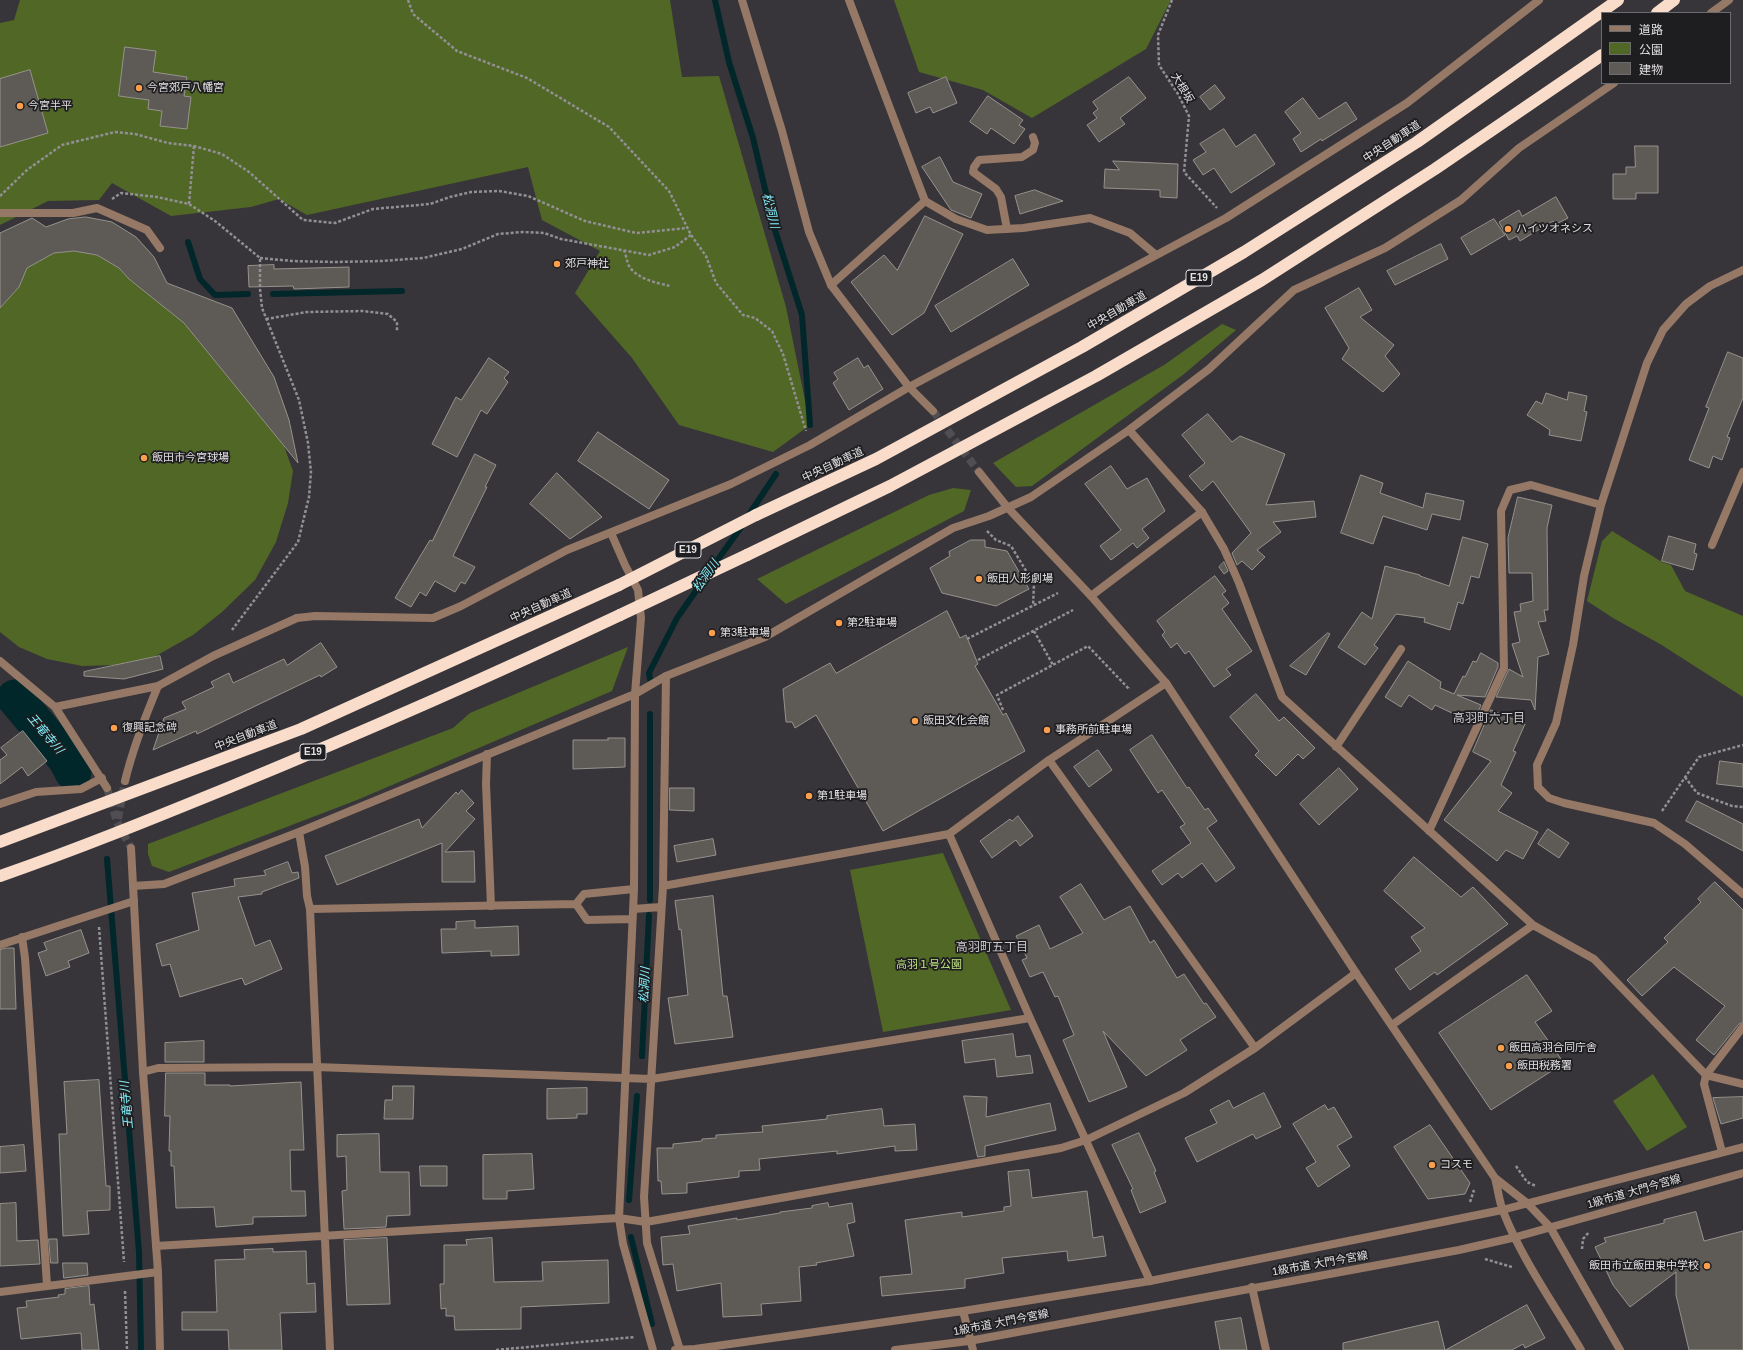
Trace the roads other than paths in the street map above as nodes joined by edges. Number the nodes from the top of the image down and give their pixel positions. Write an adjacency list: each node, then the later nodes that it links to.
1 (742, 0): 20 (street)
2 (849, 0): 14 (street)
3 (1539, 0): 18 (street)
4 (1618, 0): 7 (highway, 中央自動車道 / E19, bridge)
5 (1674, 0): 9 (highway)
6 (1729, 0): 10 (street)
7 (1601, 12)
8 (1601, 12): 49 (highway, 中央自動車道 / E19, bridge)
9 (1658, 12)
10 (1712, 12)
11 (1601, 55): 51 (highway, E19, bridge)
12 (1613, 84): 23 (street)
13 (1033, 137): 16 (street)
14 (925, 201): 16 (street); 20 (street)
15 (0, 213): 17 (street)
16 (1007, 229): 18 (street)
17 (160, 248)
18 (1156, 255): 21 (street)
19 (1743, 270): 26 (street)
20 (831, 285): 21 (street)
21 (909, 387): 22 (street); 29 (street)
22 (933, 411)
23 (1129, 430): 27 (street); 28 (street)
24 (979, 472): 27 (street)
25 (1743, 472): 30 (street)
26 (1601, 505): 46 (street); 55 (street)
27 (1008, 508): 31 (street); 34 (street)
28 (1202, 512): 31 (street); 39 (street)
29 (611, 533): 36 (street); 37 (street)
30 (1712, 545)
31 (1091, 596): 35 (street)
32 (1401, 649): 39 (street)
33 (0, 662): 38 (street)
34 (666, 676): 37 (street); 53 (street)
35 (1166, 683): 41 (street); 66 (street)
36 (158, 686): 38 (street); 43 (street)
37 (635, 694): 40 (street); 54 (street)
38 (56, 707): 42 (street)
39 (1336, 747): 46 (street)
40 (487, 754): 47 (street); 58 (street)
41 (1049, 760): 48 (street); 70 (street)
42 (102, 778): 44 (street); 45 (street)
43 (125, 781)
44 (107, 788)
45 (0, 804)
46 (1429, 831): 63 (street)
47 (299, 832): 52 (street); 60 (street)
48 (949, 834): 53 (street); 67 (street)
49 (0, 842)
50 (131, 848): 52 (street)
51 (0, 876)
52 (133, 886): 56 (street)
53 (662, 886): 59 (street)
54 (634, 889): 57 (street); 61 (street)
55 (1743, 894)
56 (134, 901): 64 (street); 72 (street)
57 (576, 904): 58 (street); 62 (street)
58 (491, 906): 60 (street)
59 (661, 907): 61 (street); 75 (street)
60 (310, 909): 71 (street)
61 (633, 909): 62 (street)
62 (632, 919): 74 (street)
63 (1533, 925): 68 (street); 73 (street)
64 (22, 937): 65 (street); 92 (street)
65 (0, 945)
66 (1356, 973): 68 (street); 70 (street)
67 (1030, 1018): 75 (street); 77 (street)
68 (1392, 1025): 81 (street)
69 (1743, 1027): 73 (street)
70 (1255, 1048): 77 (street)
71 (316, 1067): 72 (street); 74 (street); 87 (street)
72 (143, 1072): 89 (street)
73 (1706, 1075): 76 (street); 79 (street)
74 (625, 1077): 75 (street); 84 (street)
75 (652, 1079): 85 (street)
76 (1743, 1084)
77 (1086, 1140): 85 (street); 91 (street)
78 (1743, 1147): 79 (street)
79 (1722, 1152): 82 (street)
80 (1743, 1174): 86 (street, 1級市道 大門今宮線)
81 (1495, 1178): 82 (street); 83 (street)
82 (1528, 1204): 83 (street); 86 (street)
83 (1502, 1210): 88 (street); 91 (street)
84 (618, 1218): 85 (street); 87 (street); 99 (street)
85 (646, 1222): 100 (street)
86 (1550, 1227): 88 (street, 1級市道 大門今宮線); 105 (street)
87 (325, 1234): 89 (street); 98 (street)
88 (1516, 1237): 93 (street, 1級市道 大門今宮線); 104 (street)
89 (156, 1246): 90 (street)
90 (154, 1272): 92 (street); 97 (street)
91 (1150, 1281): 95 (street)
92 (47, 1285): 94 (street)
93 (1252, 1287): 96 (street, 1級市道 大門今宮線); 103 (street)
94 (0, 1292)
95 (963, 1311): 96 (street); 100 (street)
96 (969, 1341): 101 (street, 1級市道 大門今宮線); 102 (street)
97 (160, 1350)
98 (330, 1350)
99 (653, 1350)
100 (679, 1350)
101 (895, 1350)
102 (973, 1350)
103 (1266, 1350)
104 (1581, 1350)
105 (1620, 1350)

